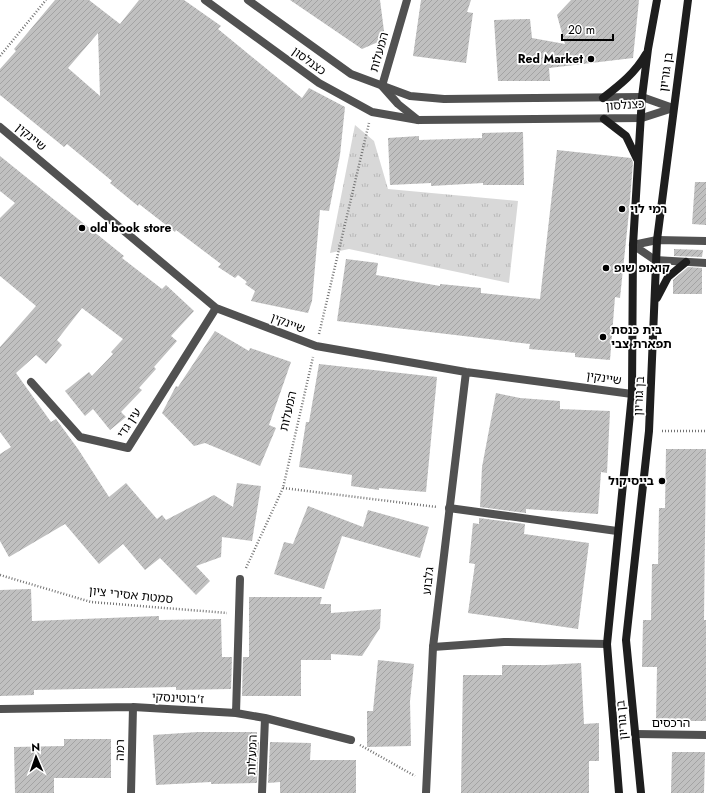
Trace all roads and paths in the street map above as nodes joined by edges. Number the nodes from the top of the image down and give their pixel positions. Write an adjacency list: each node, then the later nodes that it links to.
1 (46, 0): 8 (path)
2 (205, 0): 13 (street, כצנלסון)
3 (248, 0): 9 (street, כצנלסון)
4 (406, 0): 9 (street, המעלות)
5 (657, 0): 7 (main road, בן גוריון)
6 (688, 0): 12 (main road, בן גוריון)
7 (648, 49): 10 (main road, בן גוריון); 11 (main road)
8 (0, 56)
9 (382, 86): 11 (street, כצנלסון); 16 (street, המעלות)
10 (642, 97): 11 (street, כצנלסון); 12 (street, כצנלסון); 14 (main road, בן גוריון)
11 (603, 98)
12 (673, 108): 14 (street, כצנלסון); 19 (main road, בן גוריון)
13 (372, 112): 16 (street, כצנלסון); 27 (path, המעלות)
14 (642, 118): 15 (street, כצנלסון); 18 (main road, בן גוריון)
15 (604, 119): 16 (street, כצנלסון); 18 (main road)
16 (418, 120)
17 (0, 127): 26 (street, שיינקין)
18 (638, 161): 21 (main road, בן גוריון)
19 (657, 240): 20 (street); 21 (street); 22 (main road, בן גוריון)
20 (706, 242)
21 (633, 246): 22 (street); 30 (main road, בן גוריון)
22 (655, 260): 23 (street); 25 (main road, בן גוריון)
23 (686, 262): 24 (street); 25 (main road)
24 (706, 262)
25 (655, 303): 31 (main road, בן גוריון)
26 (216, 308): 27 (street, שיינקין); 29 (street, עין גדי)
27 (316, 346): 28 (street, שיינקין); 33 (path, המעלות)
28 (466, 372): 30 (street, שיינקין); 34 (street, גלבוע)
29 (31, 382)
30 (632, 394): 35 (main road, בן גוריון)
31 (649, 431): 32 (path); 45 (main road, בן גוריון)
32 (706, 431)
33 (283, 488): 34 (path); 37 (path, המעלות)
34 (449, 508): 35 (street); 40 (street, גלבוע)
35 (617, 531): 39 (main road, בן גוריון)
36 (0, 575): 38 (path, סמטת אסירי ציון)
37 (240, 579): 38 (street)
38 (239, 614): 43 (street)
39 (607, 644): 40 (street); 52 (main road, בן גוריון)
40 (433, 647): 48 (street, גלבוע)
41 (133, 707): 42 (street, ז'בוטינסקי); 43 (street, ז'בוטינסקי); 49 (street, רמה)
42 (0, 709)
43 (236, 713): 44 (street, ז'בוטינסקי)
44 (265, 718): 47 (street, ז'בוטינסקי); 50 (street, המעלות)
45 (635, 734): 46 (street, הרכסים); 53 (main road, בן גוריון)
46 (706, 735)
47 (351, 740): 48 (path)
48 (425, 781): 51 (street, גלבוע)
49 (131, 793)
50 (262, 793)
51 (426, 793)
52 (619, 793)
53 (641, 793)

